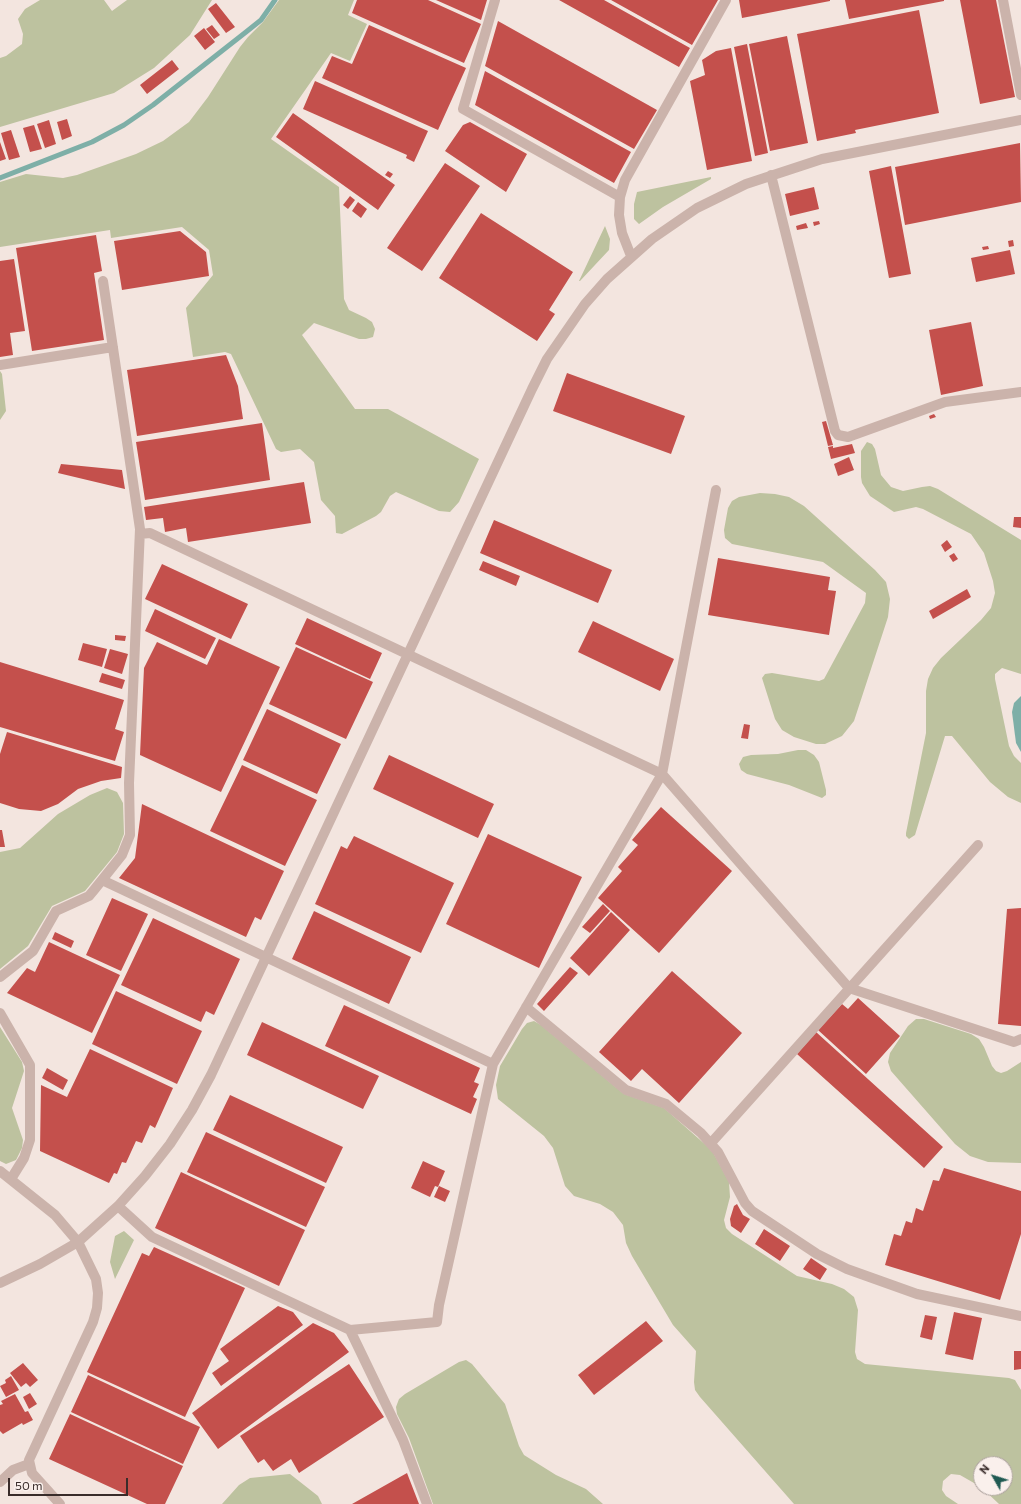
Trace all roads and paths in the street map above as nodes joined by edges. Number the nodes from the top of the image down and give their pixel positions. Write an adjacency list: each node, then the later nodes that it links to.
1 (495, 0): 7 (street)
2 (726, 0): 7 (street)
3 (1003, 0): 4 (street)
4 (1021, 95)
5 (1021, 120): 6 (street)
6 (771, 175): 8 (street); 12 (street)
7 (620, 197): 8 (street)
8 (631, 256): 15 (street)
9 (103, 281): 10 (street)
10 (113, 347): 11 (street); 14 (street)
11 (0, 365)
12 (1021, 392)
13 (716, 490): 16 (street)
14 (140, 534): 15 (street); 18 (street)
15 (408, 655): 16 (street); 19 (street)
16 (662, 774): 21 (street); 22 (street)
17 (978, 845): 21 (street)
18 (102, 880): 19 (street); 20 (street)
19 (266, 957): 25 (street); 29 (street)
20 (0, 977)
21 (849, 988): 24 (street); 26 (street)
22 (526, 1007): 25 (street); 26 (street)
23 (0, 1013): 28 (street)
24 (1021, 1039)
25 (493, 1064): 33 (street)
26 (711, 1143): 32 (street)
27 (0, 1171): 28 (street)
28 (11, 1179): 30 (street)
29 (118, 1206): 30 (street); 33 (street)
30 (78, 1242): 31 (street); 34 (street)
31 (0, 1284)
32 (1021, 1316)
33 (350, 1330): 37 (street)
34 (29, 1464): 35 (street); 36 (street)
35 (0, 1482)
36 (60, 1504)
37 (427, 1504)

